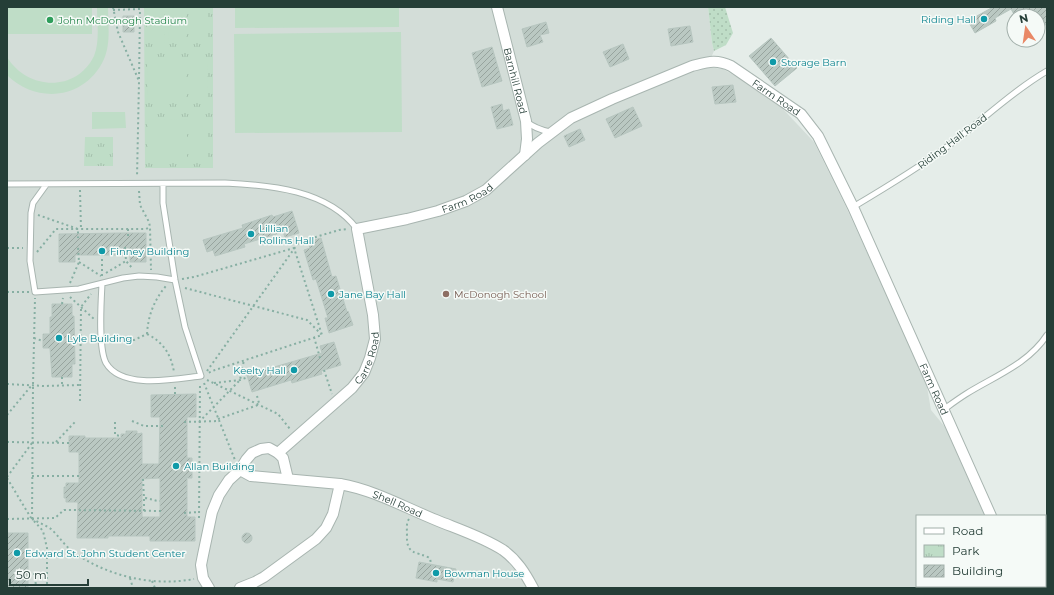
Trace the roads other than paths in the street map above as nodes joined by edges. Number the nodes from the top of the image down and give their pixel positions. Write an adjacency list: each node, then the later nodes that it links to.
1 (497, 7): 3 (street, Barnhill Road)
2 (1047, 71): 9 (lane, Riding Hall Road)
3 (526, 121): 4 (lane); 5 (street, Barnhill Road)
4 (551, 132): 5 (street, Farm Road); 9 (street, Farm Road)
5 (525, 155): 10 (street, Farm Road)
6 (7, 184): 8 (lane)
7 (163, 184): 8 (lane); 10 (lane); 11 (lane)
8 (46, 185): 12 (lane)
9 (853, 207): 14 (street, Farm Road)
10 (357, 229): 15 (street, Carre Road)
11 (175, 280): 12 (lane); 12 (lane)
12 (102, 284)
13 (1047, 335): 14 (lane)
14 (943, 410): 19 (street, Farm Road)
15 (278, 453): 16 (street); 17 (street)
16 (240, 470): 17 (street, Shell Road); 20 (street)
17 (288, 479): 18 (street, Shell Road)
18 (340, 484): 21 (street); 22 (street, Shell Road)
19 (991, 515)
20 (209, 588)
21 (240, 588)
22 (533, 588)

